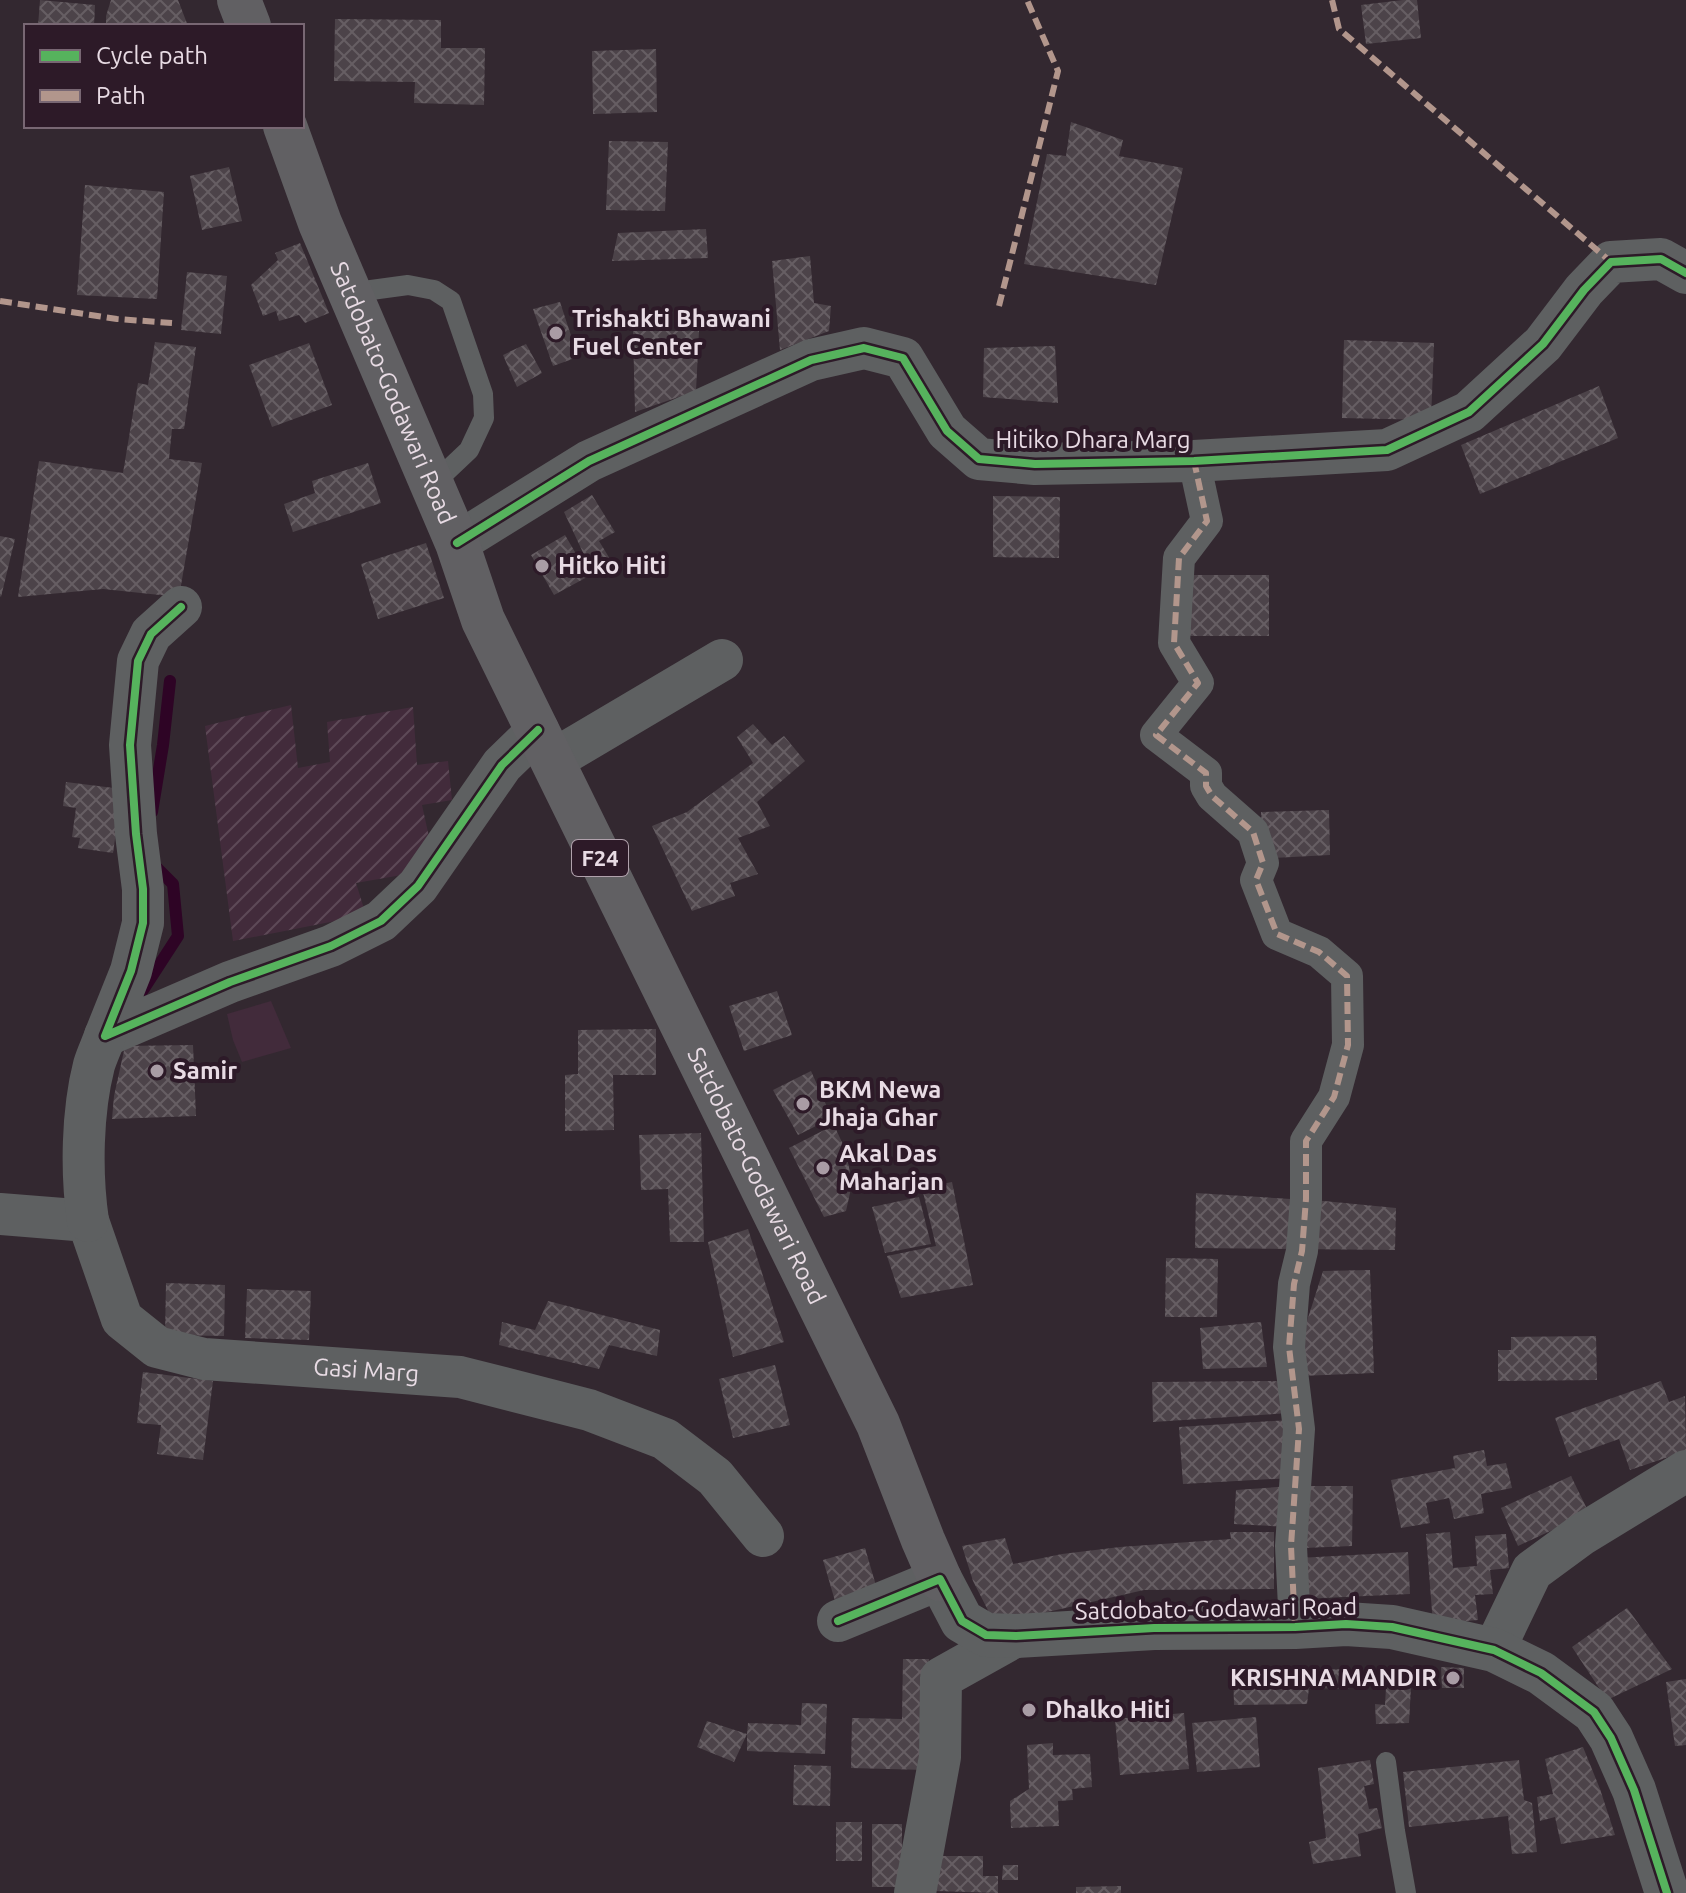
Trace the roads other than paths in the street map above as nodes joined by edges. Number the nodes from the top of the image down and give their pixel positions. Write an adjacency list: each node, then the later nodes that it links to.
1 (239, 0): 2 (main road)
2 (248, 24)
3 (286, 128): 5 (main road, Satdobato-Godawari Road / F24)
4 (1686, 273): 6 (street, Hitiko Dhara Marg)
5 (349, 293): 7 (main road, Satdobato-Godawari Road / F24); 7 (lane)
6 (1194, 461): 8 (street, Hitiko Dhara Marg); 19 (street)
7 (432, 485): 8 (main road, Satdobato-Godawari Road / F24)
8 (457, 543): 11 (main road, Satdobato-Godawari Road / F24)
9 (181, 607): 12 (street, Gasi Marg)
10 (722, 660): 11 (street)
11 (545, 745): 12 (street); 17 (main road, Satdobato-Godawari Road / F24)
12 (105, 1036): 14 (street, Gasi Marg)
13 (0, 1214): 14 (street)
14 (88, 1221): 16 (street, Gasi Marg)
15 (1686, 1471): 21 (street)
16 (763, 1536)
17 (940, 1579): 18 (street); 20 (street, Satdobato-Godawari Road / F24)
18 (838, 1621)
19 (1295, 1627): 20 (street, Satdobato-Godawari Road / F24); 21 (street, Satdobato-Godawari Road / F24)
20 (1016, 1636): 24 (street)
21 (1494, 1650): 23 (street, Satdobato-Godawari Road / F24)
22 (1386, 1762): 25 (lane)
23 (1673, 1889)
24 (915, 1893)
25 (1406, 1893)

